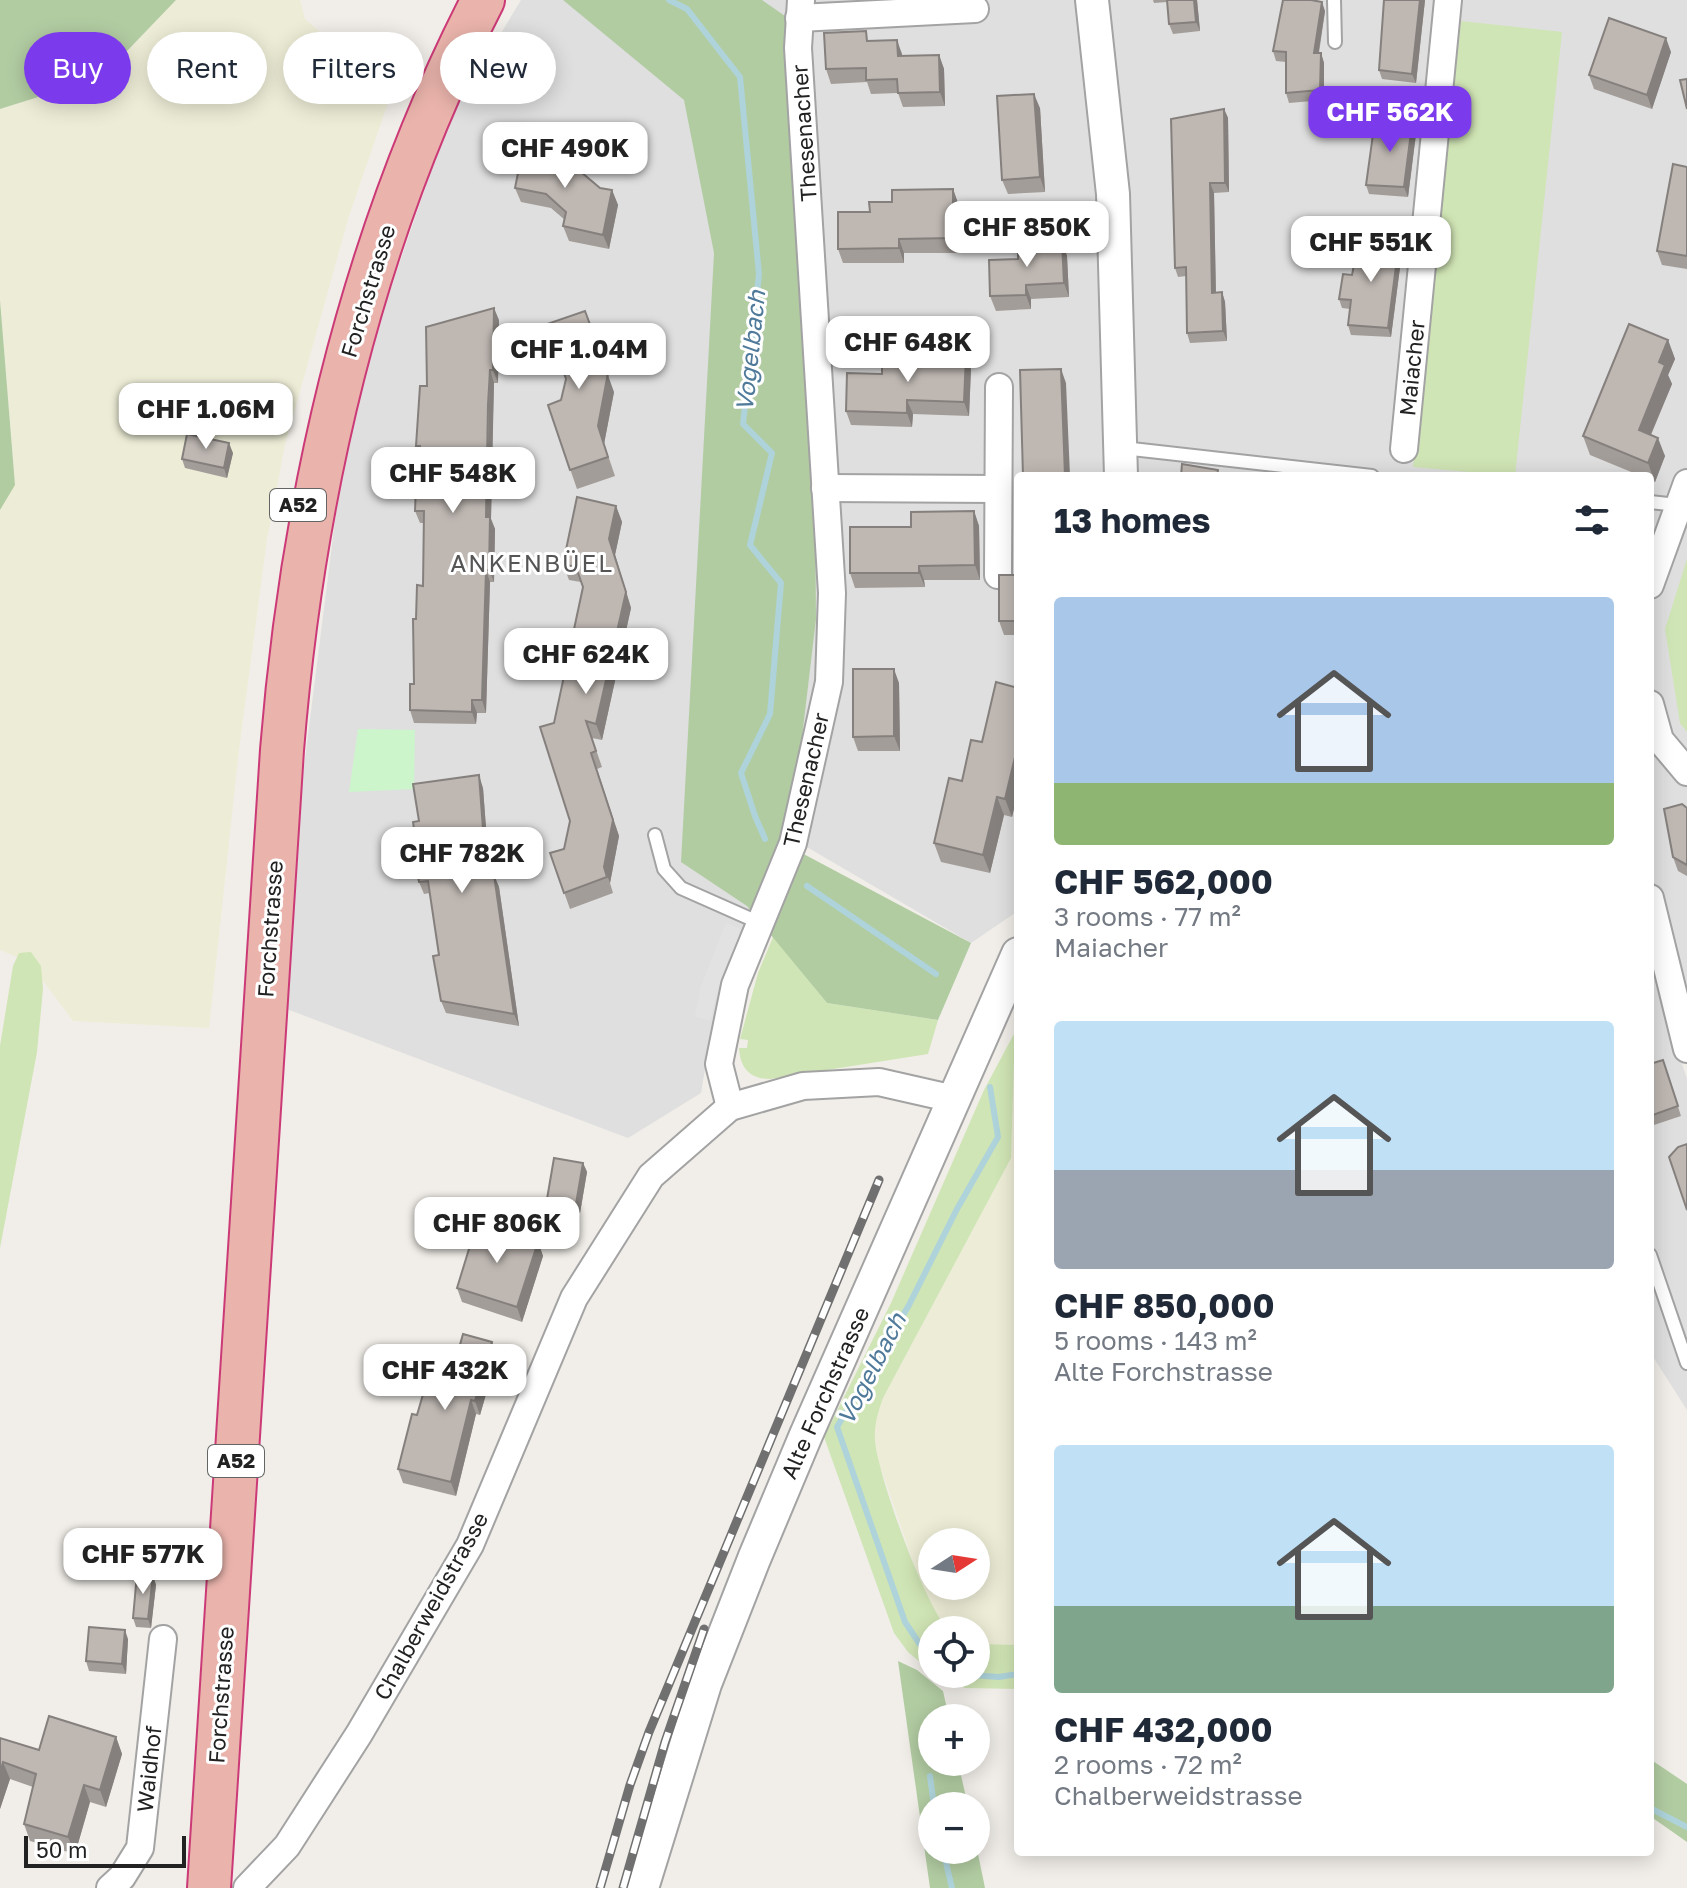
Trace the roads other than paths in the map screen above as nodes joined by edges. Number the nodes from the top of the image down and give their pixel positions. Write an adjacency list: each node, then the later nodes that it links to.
1 (466, 0): 32 (highway, Forchstrasse / A52)
2 (483, 0): 33 (highway, Forchstrasse / A52)
3 (1092, 0): 11 (street)
4 (1334, 0): 8 (lane)
5 (1448, 0): 10 (street, Maiacher)
6 (800, 9): 7 (street, Thesenacher); 13 (street, Thesenacher)
7 (975, 9)
8 (1335, 42)
9 (999, 387): 14 (street)
10 (1404, 449)
11 (1121, 462): 12 (lane)
12 (1300, 472)
13 (825, 488): 14 (street); 23 (street, Thesenacher)
14 (998, 489): 18 (street)
15 (1682, 494): 16 (lane); 17 (street)
16 (1654, 501)
17 (1654, 574)
18 (998, 575)
19 (1655, 743): 20 (street)
20 (1687, 772)
21 (655, 835): 23 (lane)
22 (1654, 914): 25 (street)
23 (760, 923): 27 (street, Thesenacher)
24 (1014, 963): 26 (street, Alte Forchstrasse)
25 (1687, 1049)
26 (954, 1099): 27 (street, Chalberweidstrasse); 35 (street, Alte Forchstrasse)
27 (730, 1107): 34 (street, Chalberweidstrasse)
28 (1654, 1267): 29 (lane)
29 (1687, 1363)
30 (163, 1639): 31 (street, Waidhof)
31 (110, 1888)
32 (194, 1888)
33 (209, 1888)
34 (247, 1888)
35 (642, 1888)

